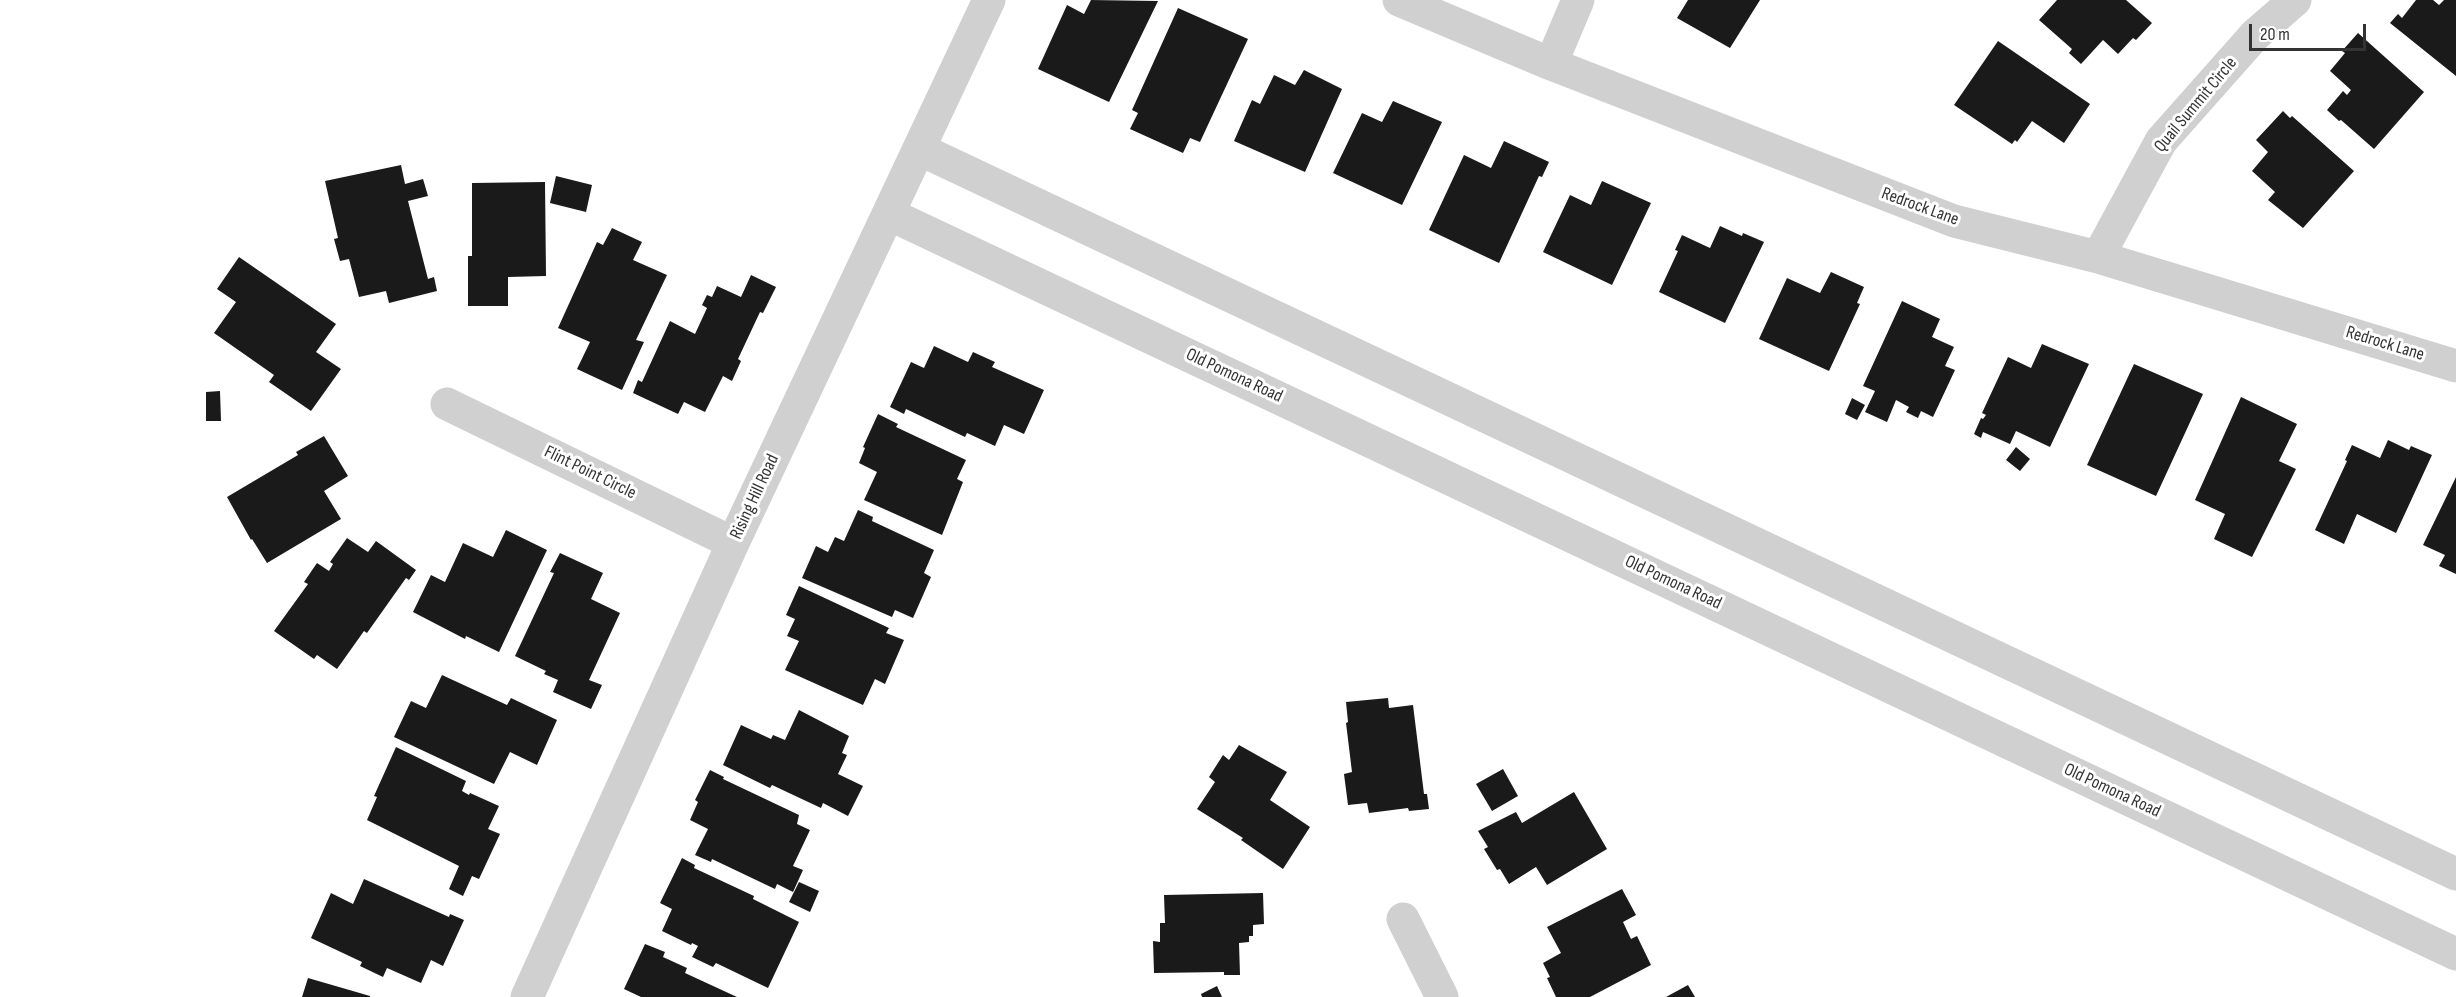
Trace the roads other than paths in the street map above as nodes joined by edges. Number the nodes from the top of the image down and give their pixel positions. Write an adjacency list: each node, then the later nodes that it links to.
1 (989, 0): 6 (street, Rising Hill Road)
2 (1399, 0): 5 (street, Redrock Lane)
3 (1578, 0): 5 (street)
4 (2295, 0): 8 (street, Quail Summit Circle)
5 (1551, 63): 8 (street, Redrock Lane)
6 (919, 149): 7 (street, Rising Hill Road); 12 (street)
7 (889, 214): 11 (street, Rising Hill Road); 14 (street, Old Pomona Road)
8 (2098, 256): 9 (street, Redrock Lane)
9 (2456, 366)
10 (447, 404): 11 (street, Flint Point Circle)
11 (733, 543): 15 (street, Rising Hill Road)
12 (2456, 874)
13 (1403, 919): 16 (street)
14 (2456, 954)
15 (527, 997)
16 (1442, 997)

